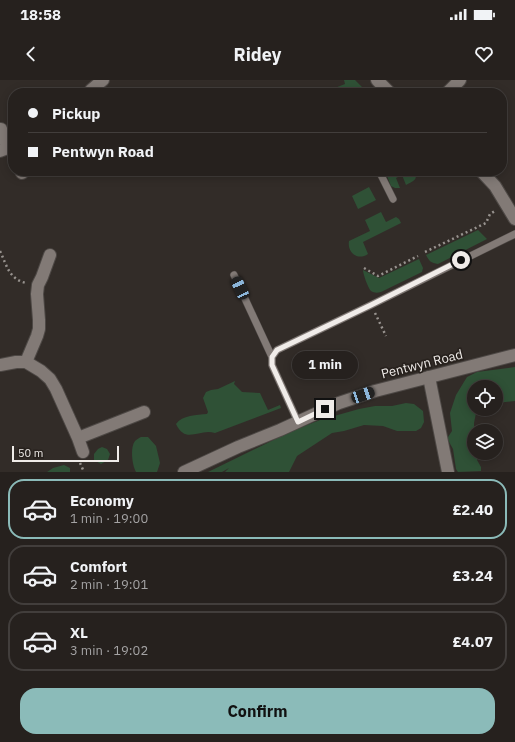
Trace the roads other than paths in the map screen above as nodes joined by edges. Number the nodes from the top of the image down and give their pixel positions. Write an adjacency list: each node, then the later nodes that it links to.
1 (103, 80): 4 (street)
2 (377, 80): 5 (street)
3 (460, 80): 6 (street)
4 (93, 88)
5 (385, 88)
6 (452, 88)
7 (1, 128): 8 (street)
8 (7, 152)
9 (382, 176): 11 (lane)
10 (486, 176): 12 (street)
11 (393, 199)
12 (515, 219)
13 (515, 234): 17 (lane)
14 (50, 255): 18 (street)
15 (234, 275): 17 (lane)
16 (515, 355): 20 (street, Pentwyn Road)
17 (272, 357): 22 (lane)
18 (26, 362): 19 (street); 23 (street)
19 (0, 365)
20 (429, 377): 22 (street, Pentwyn Road); 26 (street)
21 (144, 412): 23 (street)
22 (298, 422): 25 (street, Pentwyn Road)
23 (78, 438): 24 (street)
24 (83, 452)
25 (184, 472)
26 (448, 472)

